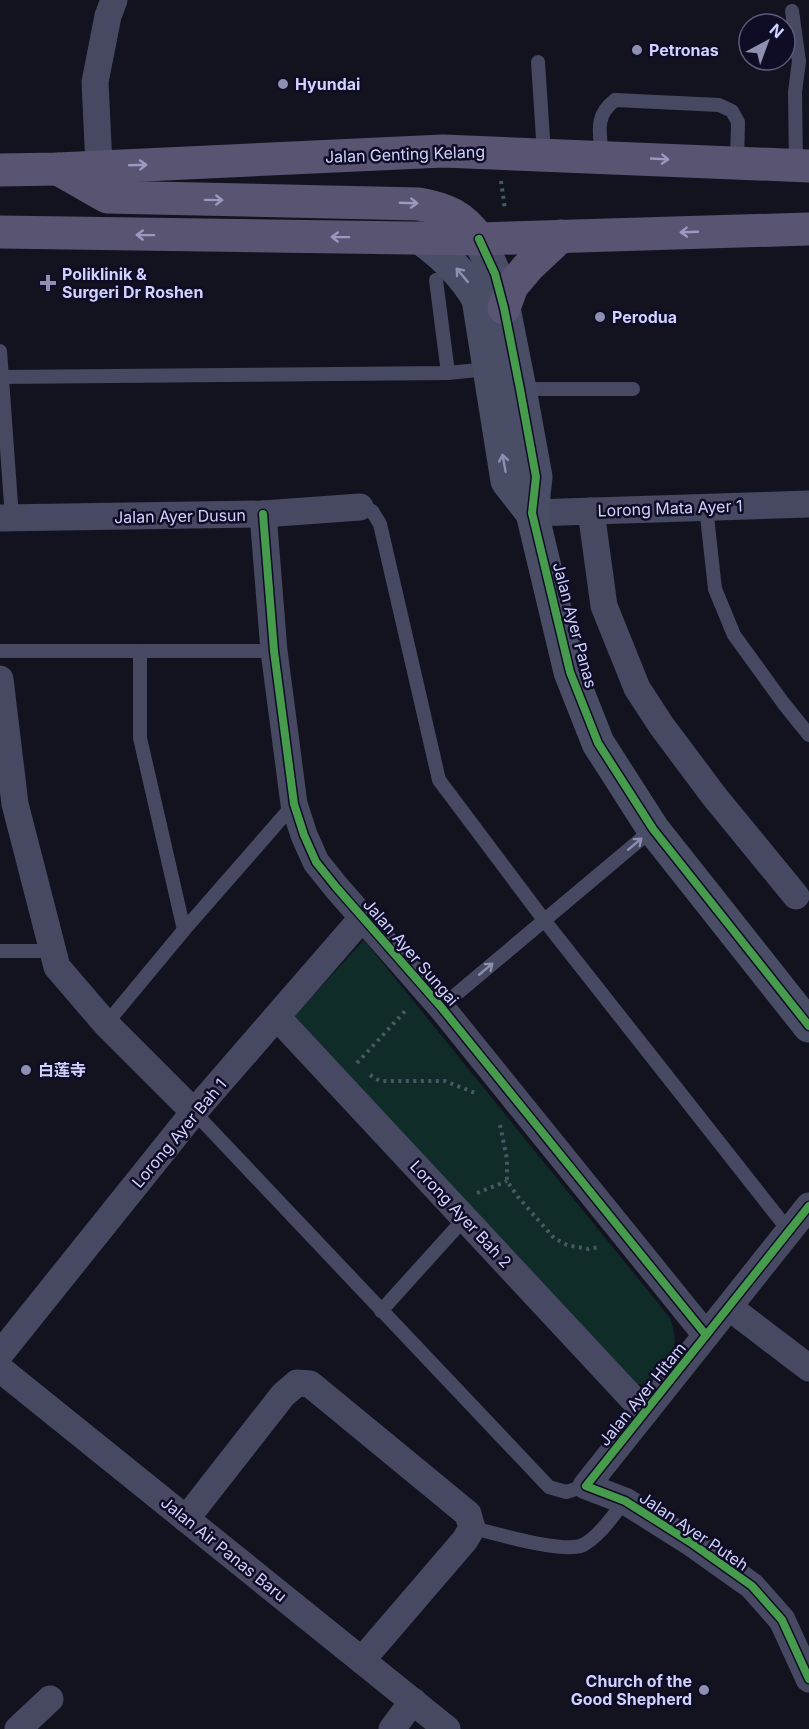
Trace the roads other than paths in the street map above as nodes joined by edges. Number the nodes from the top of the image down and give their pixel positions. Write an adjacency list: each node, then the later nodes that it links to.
1 (114, 0): 7 (street)
2 (792, 11): 8 (lane)
3 (538, 62): 4 (lane)
4 (544, 154): 5 (main road, Jalan Genting Kelang); 7 (main road, Jalan Genting Kelang, one-way to 4)
5 (602, 156): 6 (main road, Jalan Genting Kelang, one-way to 6); 6 (lane)
6 (737, 163): 8 (main road, Jalan Genting Kelang)
7 (99, 166): 9 (main road, Jalan Genting Kelang)
8 (802, 166)
9 (58, 169): 10 (main road, Jalan Genting Kelang); 15 (main road, one-way to 15)
10 (0, 170)
11 (809, 229): 13 (main road, one-way to 13)
12 (0, 232): 14 (main road, one-way to 12)
13 (561, 236): 15 (main road); 17 (main road)
14 (420, 238): 15 (main road); 19 (street, Jalan Ayer Panas, one-way to 14)
15 (494, 238): 17 (street, Jalan Ayer Panas)
16 (436, 280): 20 (lane)
17 (504, 308): 22 (street, Jalan Ayer Panas)
18 (0, 351): 21 (lane)
19 (488, 369): 20 (lane); 28 (street, Jalan Ayer Panas, one-way to 19)
20 (448, 373): 21 (lane)
21 (1, 377): 30 (lane)
22 (520, 389): 23 (lane); 28 (street, Jalan Ayer Panas)
23 (633, 389)
24 (809, 504): 26 (street, Lorong Mata Ayer 1)
25 (360, 507): 29 (street, Jalan Ayer Dusun); 41 (lane)
26 (706, 507): 27 (street, Lorong Mata Ayer 1); 35 (lane)
27 (591, 511): 28 (street, Lorong Mata Ayer 1); 39 (street)
28 (532, 513): 38 (street, Jalan Ayer Panas)
29 (262, 514): 30 (street, Jalan Ayer Dusun); 33 (street, Jalan Ayer Sungai)
30 (6, 518)
31 (0, 651): 32 (lane)
32 (140, 651): 33 (lane); 42 (lane)
33 (274, 651): 37 (street, Jalan Ayer Sungai)
34 (0, 679): 36 (street)
35 (809, 735)
36 (7, 804): 44 (street)
37 (294, 804): 40 (street, Jalan Ayer Sungai); 42 (lane)
38 (653, 829): 41 (lane, one-way to 38); 48 (street, Jalan Ayer Panas)
39 (796, 896)
40 (363, 917): 45 (street, Jalan Ayer Sungai); 46 (street, Lorong Ayer Bah 1)
41 (544, 920): 45 (lane, one-way to 41); 52 (lane)
42 (184, 930): 47 (lane)
43 (0, 951): 44 (lane)
44 (52, 951): 47 (street)
45 (433, 998): 55 (street, Jalan Ayer Sungai)
46 (277, 1017): 49 (street, Lorong Ayer Bah 1); 51 (street, Lorong Ayer Bah 2)
47 (106, 1024): 49 (street)
48 (809, 1026)
49 (194, 1112): 54 (lane); 56 (street, Lorong Ayer Bah 1)
50 (809, 1206): 52 (street, Jalan Ayer Hitam)
51 (465, 1218): 54 (lane); 59 (street, Lorong Ayer Bah 2)
52 (789, 1231): 53 (street, Jalan Ayer Hitam)
53 (729, 1307): 55 (street, Jalan Ayer Hitam); 57 (street)
54 (381, 1311): 60 (lane)
55 (706, 1335): 59 (street, Jalan Ayer Hitam)
56 (0, 1354)
57 (809, 1368)
58 (0, 1369): 62 (street, Jalan Air Panas Baru)
59 (645, 1412): 60 (street, Jalan Ayer Hitam)
60 (586, 1486): 61 (street, Jalan Ayer Puteh)
61 (625, 1501): 63 (lane); 65 (street, Jalan Ayer Puteh)
62 (186, 1519): 63 (street); 64 (street, Jalan Air Panas Baru)
63 (472, 1527): 64 (street)
64 (362, 1660): 67 (street, Jalan Air Panas Baru)
65 (809, 1679)
66 (50, 1699): 68 (street)
67 (413, 1701): 69 (street); 70 (street, Jalan Air Panas Baru)
68 (18, 1729)
69 (392, 1729)
70 (447, 1729)

